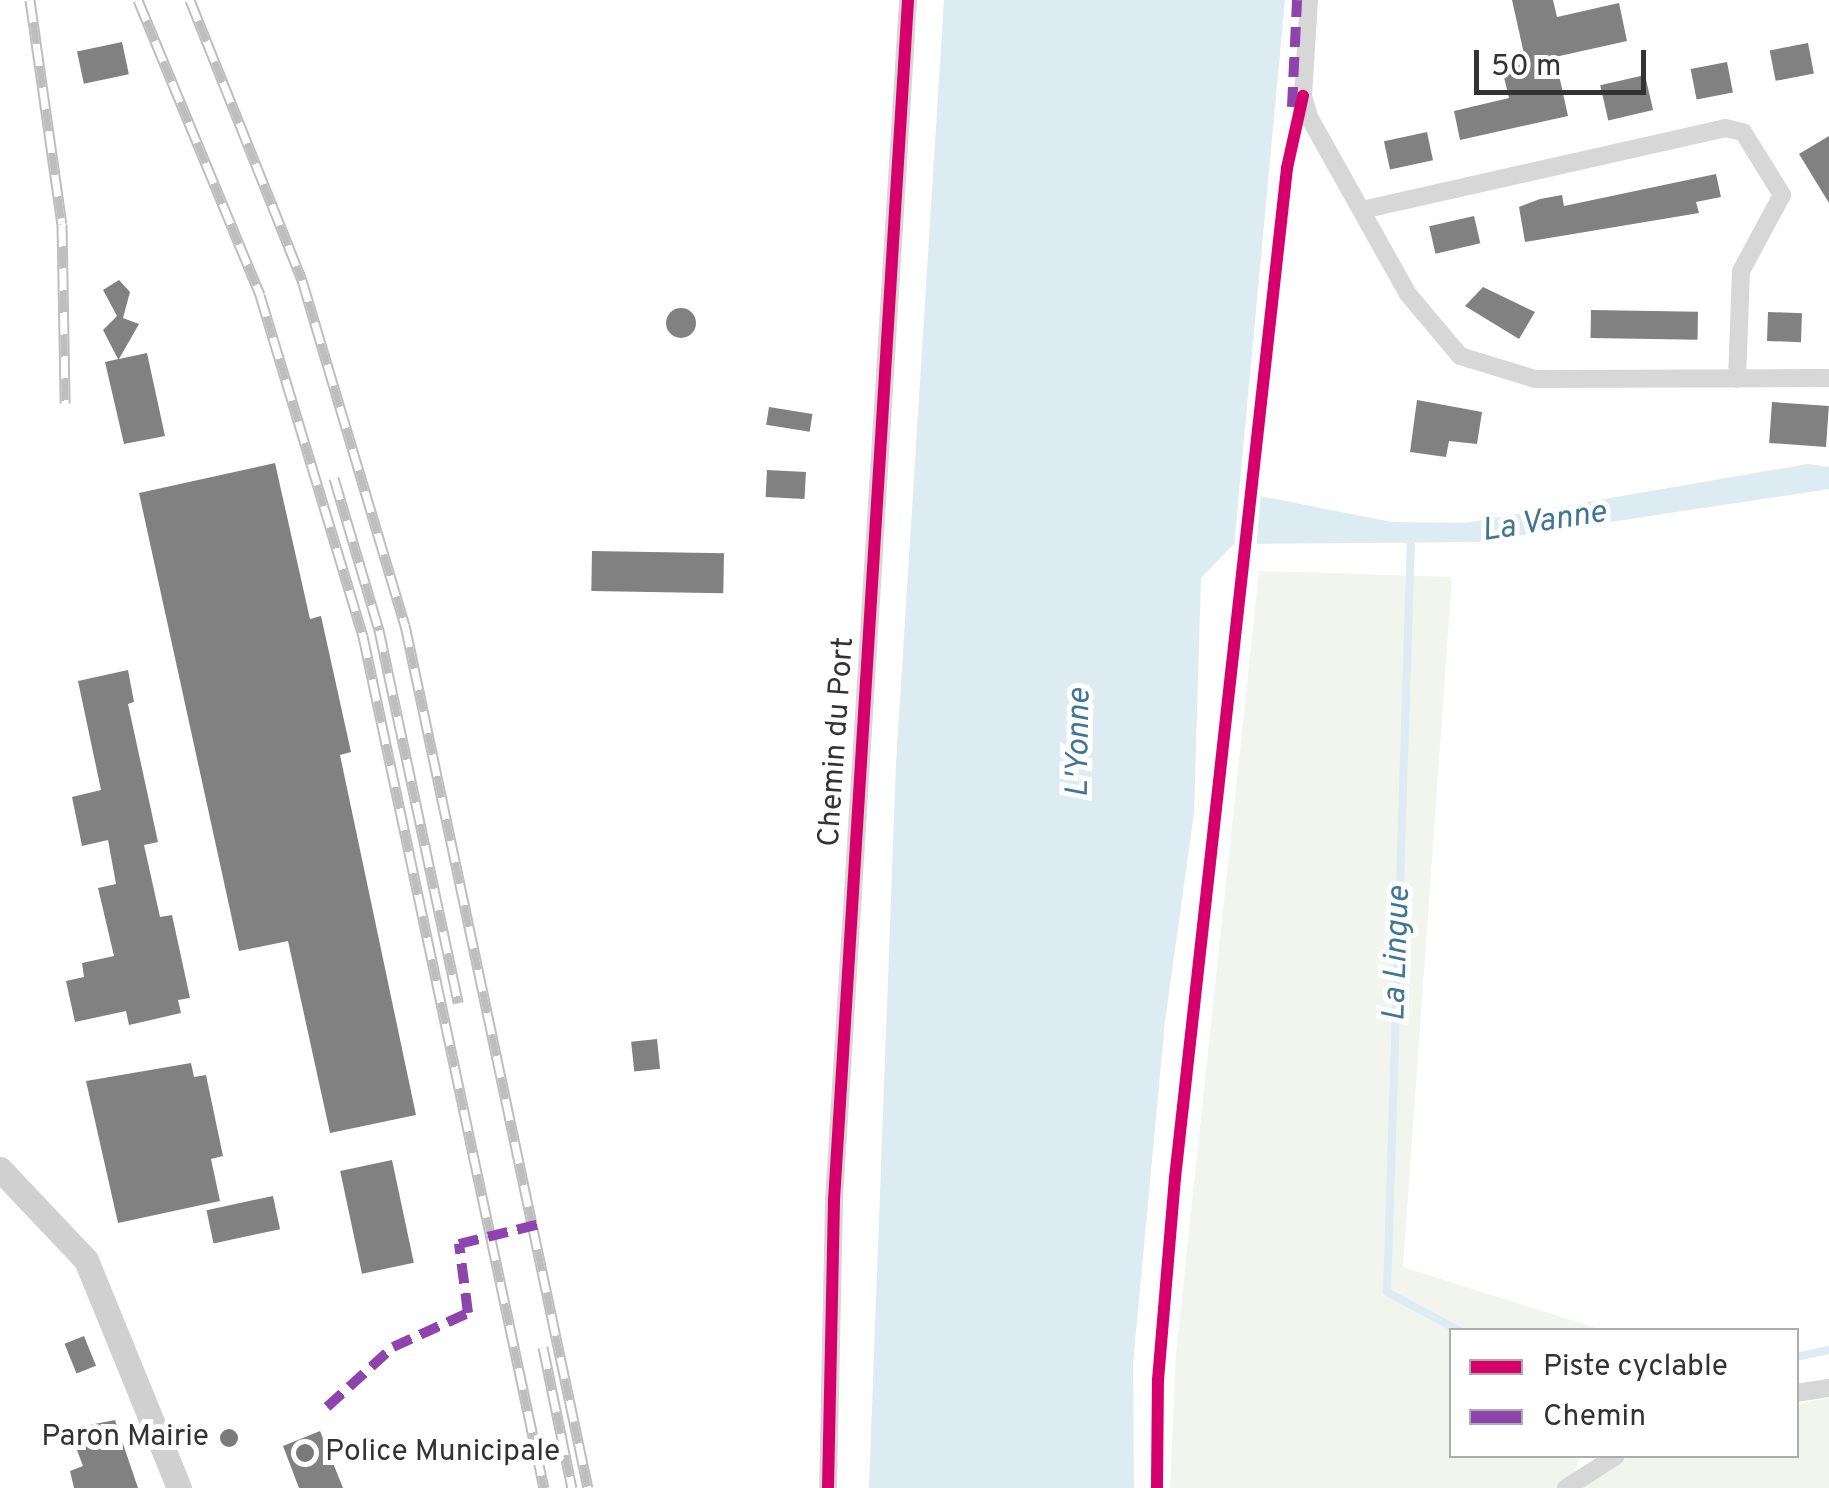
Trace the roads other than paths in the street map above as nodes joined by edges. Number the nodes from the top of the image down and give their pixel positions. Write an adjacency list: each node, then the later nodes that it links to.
1 (908, 0): 11 (street, Chemin du Port)
2 (1309, 0): 3 (street)
3 (1362, 210): 4 (street); 4 (street)
4 (1737, 378): 5 (street)
5 (1829, 378)
6 (0, 1169): 10 (main road)
7 (1829, 1388): 8 (street)
8 (1799, 1393)
9 (1613, 1458): 12 (street)
10 (179, 1488)
11 (828, 1488)
12 (1566, 1488)

